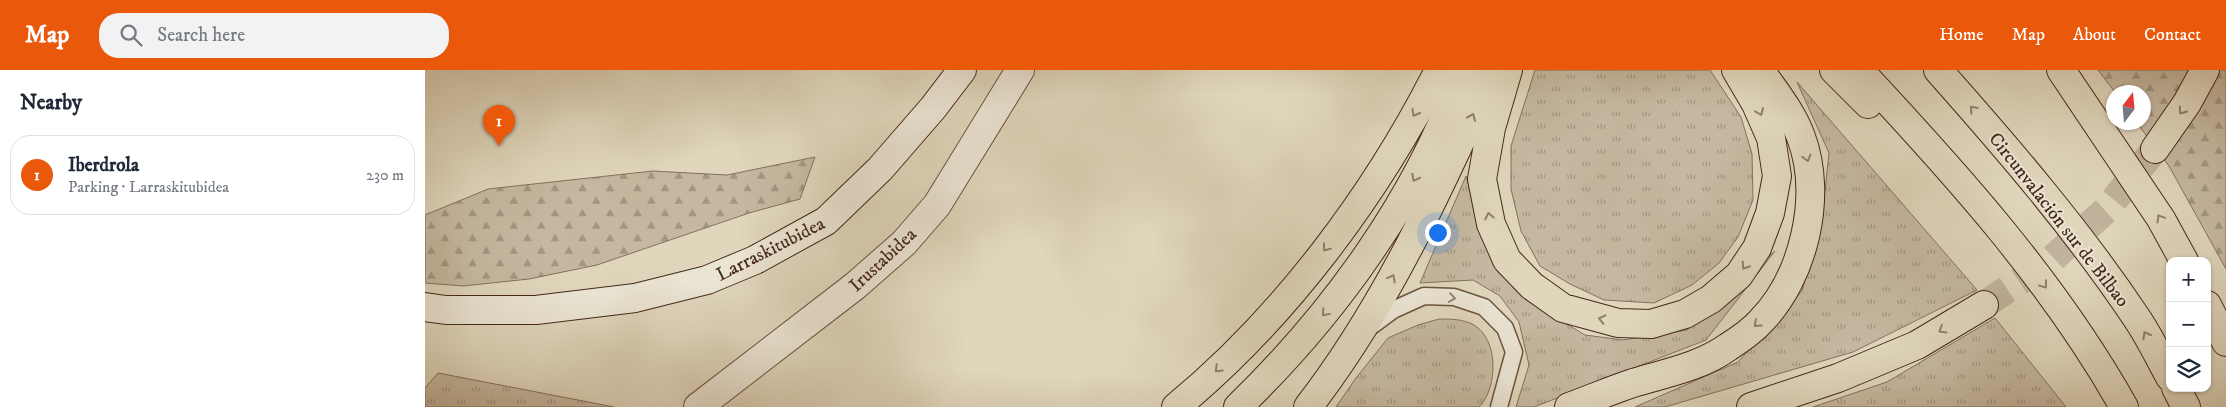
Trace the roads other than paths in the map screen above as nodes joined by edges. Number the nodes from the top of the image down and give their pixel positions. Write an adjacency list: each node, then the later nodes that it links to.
1 (962, 70): 20 (street, Larraskitubidea)
2 (1020, 70): 26 (street, Irustabidea)
3 (1439, 70): 27 (highway, one-way to 27)
4 (1464, 70): 28 (highway, one-way to 28)
5 (1493, 70): 22 (highway, one-way to 5)
6 (1508, 70): 7 (highway, one-way to 6)
7 (1736, 70)
8 (1759, 70): 31 (highway, one-way to 31)
9 (1834, 70): 17 (highway)
10 (1859, 70): 17 (highway)
11 (1938, 70): 24 (highway, Circunvalación sur de Bilbao, one-way to 11)
12 (2054, 70): 15 (highway)
13 (2061, 70): 15 (highway)
14 (2205, 70): 16 (highway, one-way to 16)
15 (2088, 108): 18 (highway, one-way to 15)
16 (2155, 149)
17 (2015, 246): 33 (highway, one-way to 33)
18 (2181, 257)
19 (1983, 305): 32 (highway, one-way to 32)
20 (425, 307)
21 (2211, 313): 23 (highway)
22 (1362, 332): 29 (highway); 30 (lane, one-way to 30)
23 (2226, 342)
24 (2166, 370)
25 (2178, 392): 34 (highway)
26 (698, 407)
27 (1176, 407)
28 (1238, 407)
29 (1308, 407)
30 (1499, 407)
31 (1569, 407)
32 (1751, 407)
33 (2124, 407)
34 (2186, 407)

